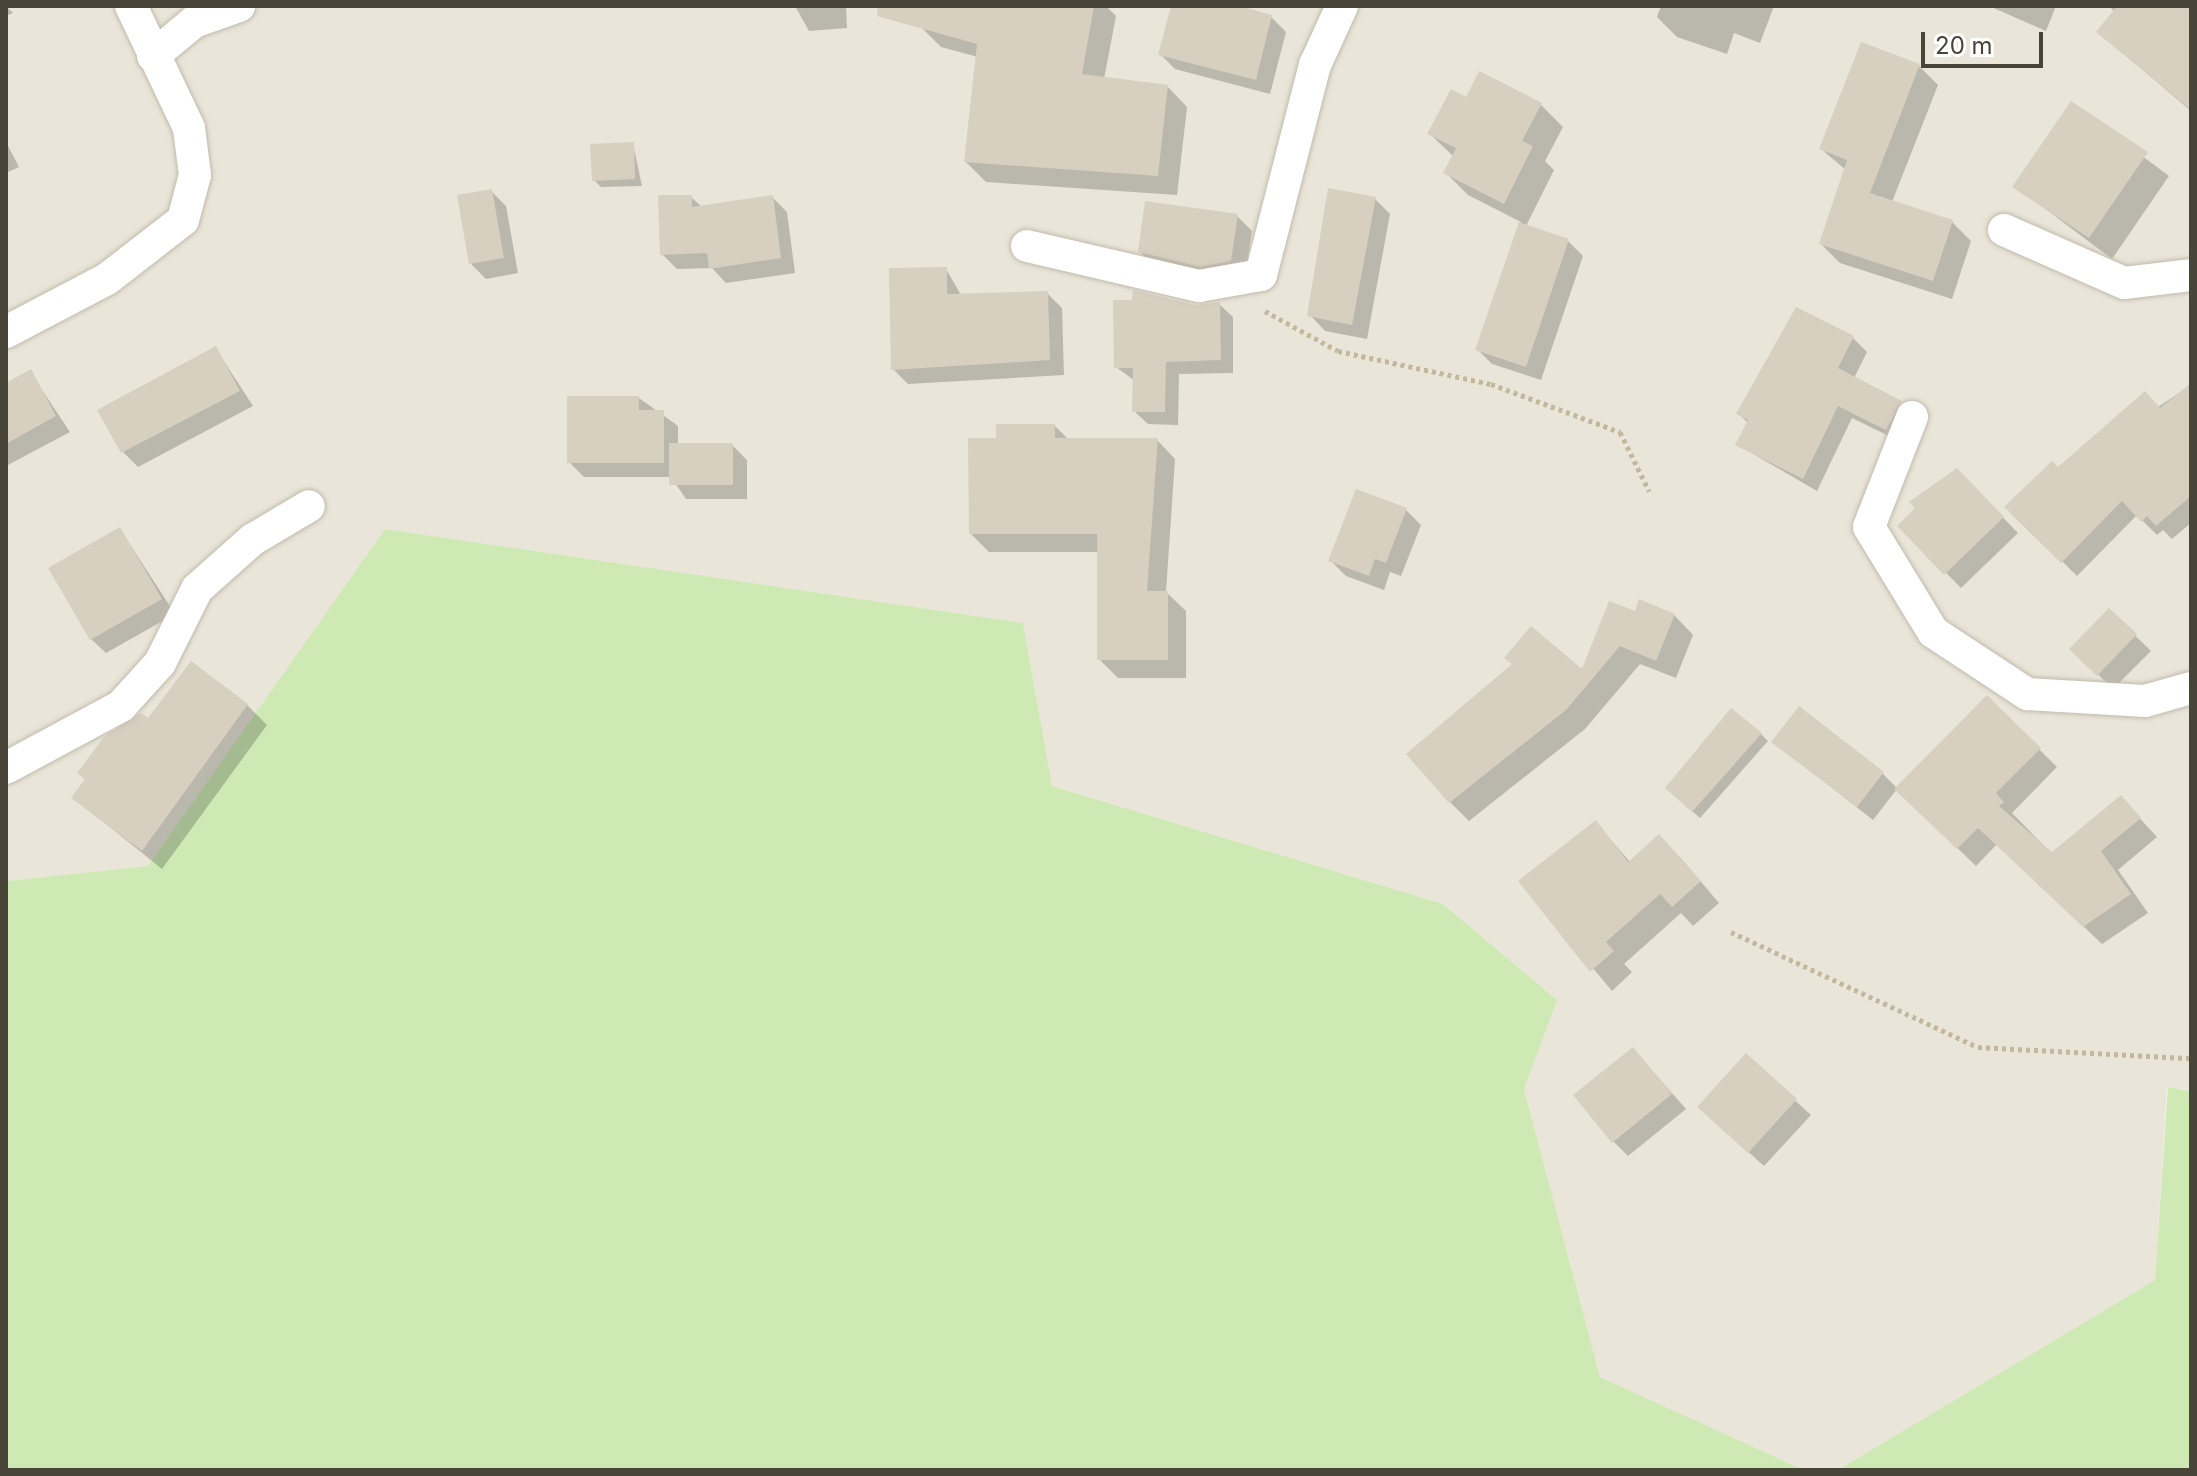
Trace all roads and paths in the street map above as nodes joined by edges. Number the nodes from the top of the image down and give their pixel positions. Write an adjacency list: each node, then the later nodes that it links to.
1 (131, 6): 4 (street)
2 (239, 6): 4 (street)
3 (1342, 6): 8 (street)
4 (153, 56): 9 (street)
5 (2004, 230): 7 (street)
6 (1027, 246): 8 (street)
7 (2191, 275)
8 (1240, 279): 11 (path)
9 (6, 332)
10 (1912, 417): 13 (street)
11 (1649, 491)
12 (309, 506): 14 (street)
13 (2191, 688)
14 (6, 768)
15 (1731, 932): 16 (path)
16 (2191, 1058)

